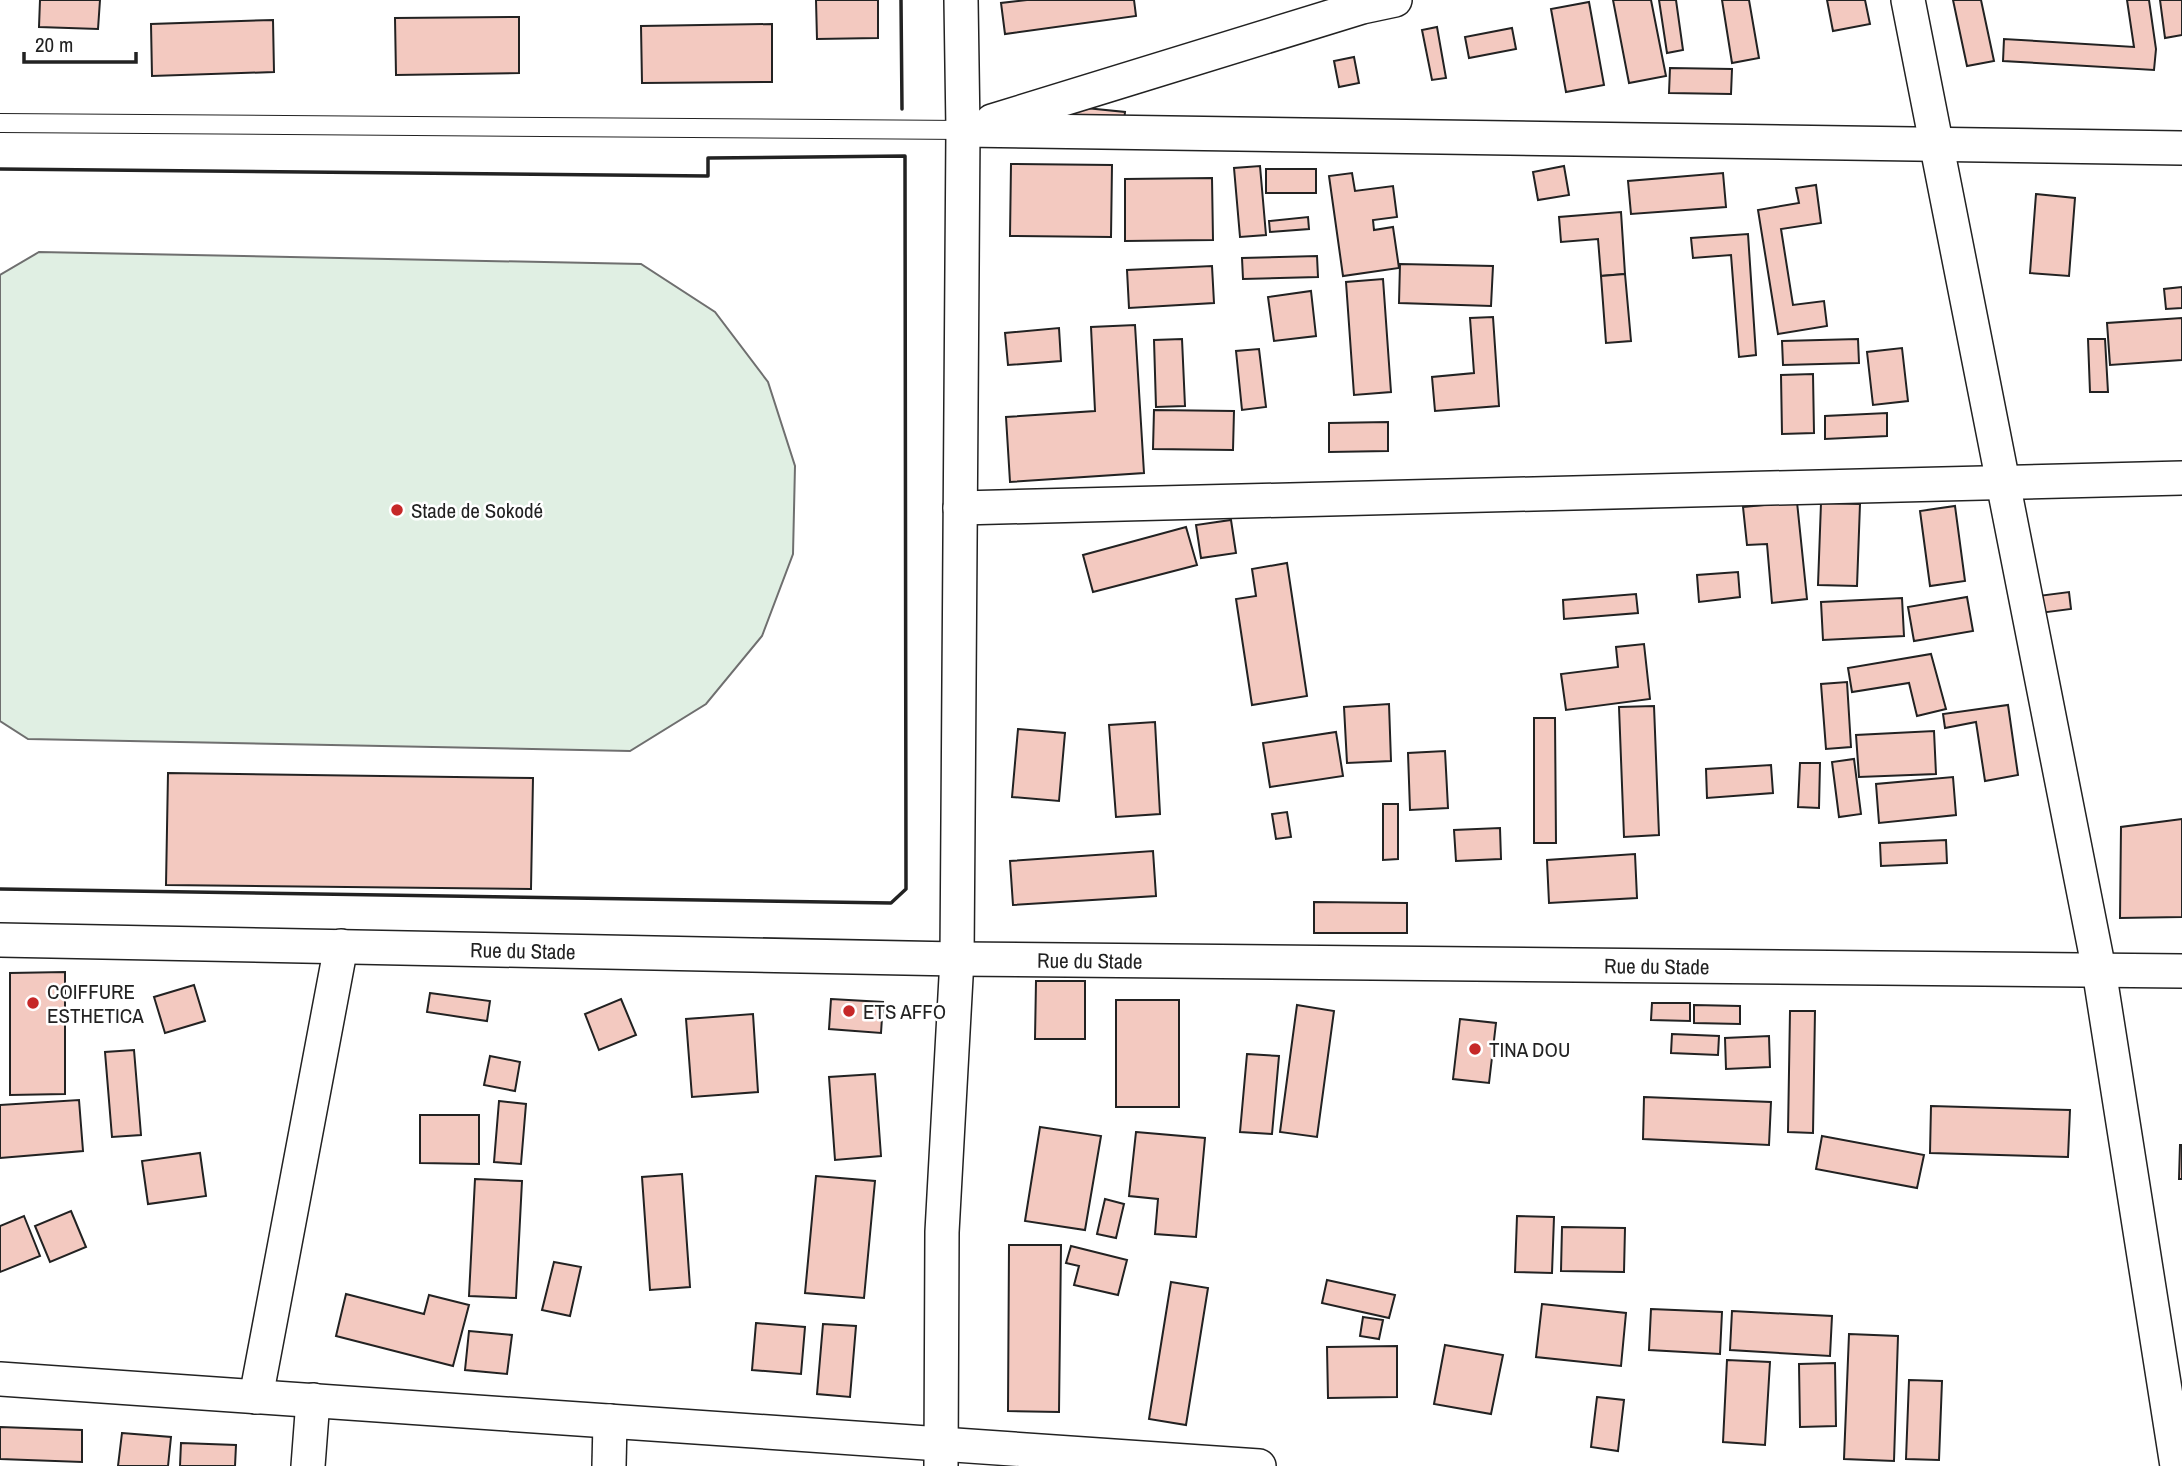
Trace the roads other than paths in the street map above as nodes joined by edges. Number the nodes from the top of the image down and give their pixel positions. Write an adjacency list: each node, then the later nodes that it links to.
1 (961, 0): 5 (street)
2 (1395, 0): 5 (street)
3 (1908, 0): 6 (street)
4 (0, 123): 5 (lane)
5 (963, 130): 6 (street); 10 (street)
6 (1935, 145): 7 (street); 9 (street)
7 (2182, 148)
8 (2182, 478): 9 (street)
9 (2002, 481): 10 (street); 14 (street)
10 (960, 508): 13 (street)
11 (0, 940): 12 (street, Rue du Stade)
12 (341, 946): 13 (street, Rue du Stade); 17 (street)
13 (957, 959): 14 (street, Rue du Stade); 20 (street)
14 (2099, 970): 15 (street, Rue du Stade); 24 (street)
15 (2182, 971)
16 (0, 1379): 17 (street)
17 (256, 1396): 18 (street)
18 (313, 1400): 19 (street); 21 (street)
19 (610, 1420): 20 (street); 22 (street)
20 (940, 1455): 23 (street)
21 (308, 1466)
22 (609, 1466)
23 (1259, 1466)
24 (2177, 1466)

